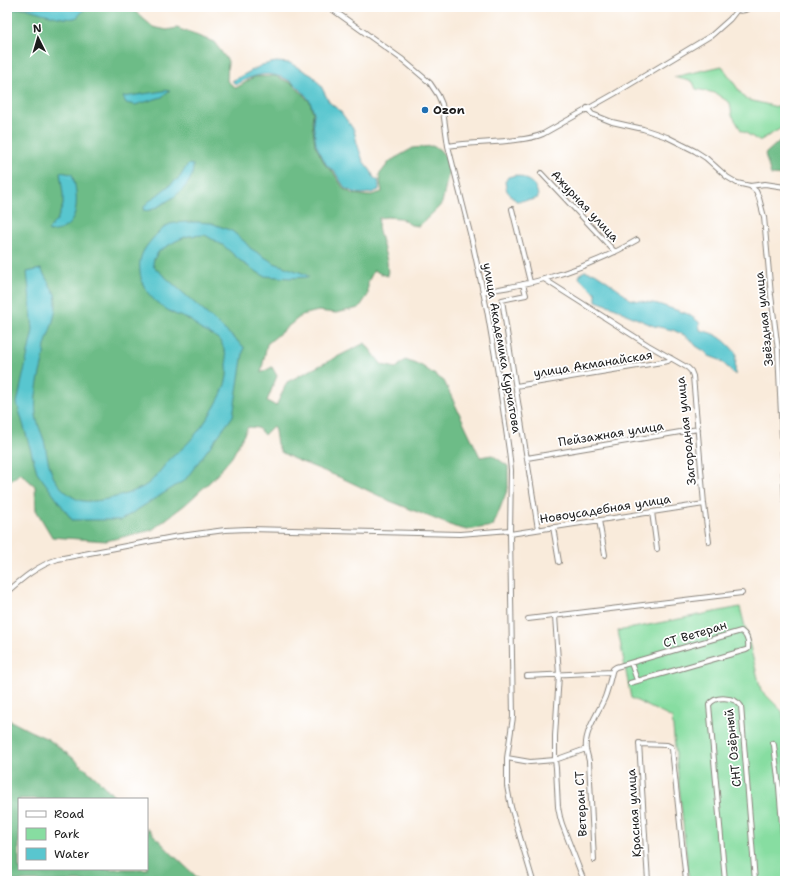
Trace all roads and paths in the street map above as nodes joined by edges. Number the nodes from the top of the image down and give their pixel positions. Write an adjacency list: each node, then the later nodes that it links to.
1 (328, 7): 5 (street, улица Академика Курчатова)
2 (749, 7): 3 (street)
3 (736, 8): 4 (street)
4 (588, 108): 5 (street); 7 (street)
5 (448, 146): 15 (street, улица Академика Курчатова)
6 (541, 173): 11 (street, Ажурная улица)
7 (750, 186): 8 (street); 20 (street, Звёздная улица)
8 (785, 187)
9 (512, 209): 13 (street)
10 (637, 240): 11 (street)
11 (615, 252): 12 (street)
12 (544, 279): 13 (street); 16 (street, Загородная улица)
13 (530, 282): 14 (street)
14 (523, 284): 15 (street); 17 (street)
15 (483, 292): 26 (street, улица Академика Курчатова)
16 (671, 358): 17 (street, улица Акманайская); 18 (street, Загородная улица)
17 (516, 386): 19 (street)
18 (698, 429): 19 (street, Пейзажная улица); 21 (street, Загородная улица)
19 (527, 458): 25 (street)
20 (785, 503)
21 (704, 504): 22 (street, Новоусадебная улица); 27 (street, Загородная улица)
22 (652, 512): 23 (street, Новоусадебная улица); 28 (street)
23 (599, 520): 24 (street, Новоусадебная улица); 29 (street)
24 (553, 527): 25 (street, Новоусадебная улица); 30 (street)
25 (538, 529): 26 (street, Новоусадебная улица)
26 (510, 532): 31 (street, Новоусадебная улица); 43 (street, улица Академика Курчатова)
27 (709, 542)
28 (657, 549)
29 (605, 555)
30 (559, 562)
31 (7, 592)
32 (742, 593): 33 (street)
33 (555, 616): 34 (street); 37 (street)
34 (528, 619)
35 (631, 663): 36 (street, СТ Ветеран); 39 (street); 39 (street, СТ Ветеран)
36 (612, 672): 37 (street); 42 (street, Ветеран СТ)
37 (559, 675): 38 (street); 44 (street)
38 (527, 676)
39 (637, 680): 40 (street, СТ Ветеран)
40 (630, 682)
41 (773, 743): 46 (street)
42 (586, 749): 44 (street, Ветеран СТ); 45 (street, Ветеран СТ)
43 (507, 758): 44 (street, Ветеран СТ); 47 (street, улица Академика Курчатова)
44 (555, 760): 48 (street)
45 (594, 860)
46 (785, 862)
47 (533, 881)
48 (584, 881)
49 (648, 881): 50 (street, Красная улица)
50 (686, 881)
51 (725, 881): 52 (street, СНТ Озёрный)
52 (755, 881)

